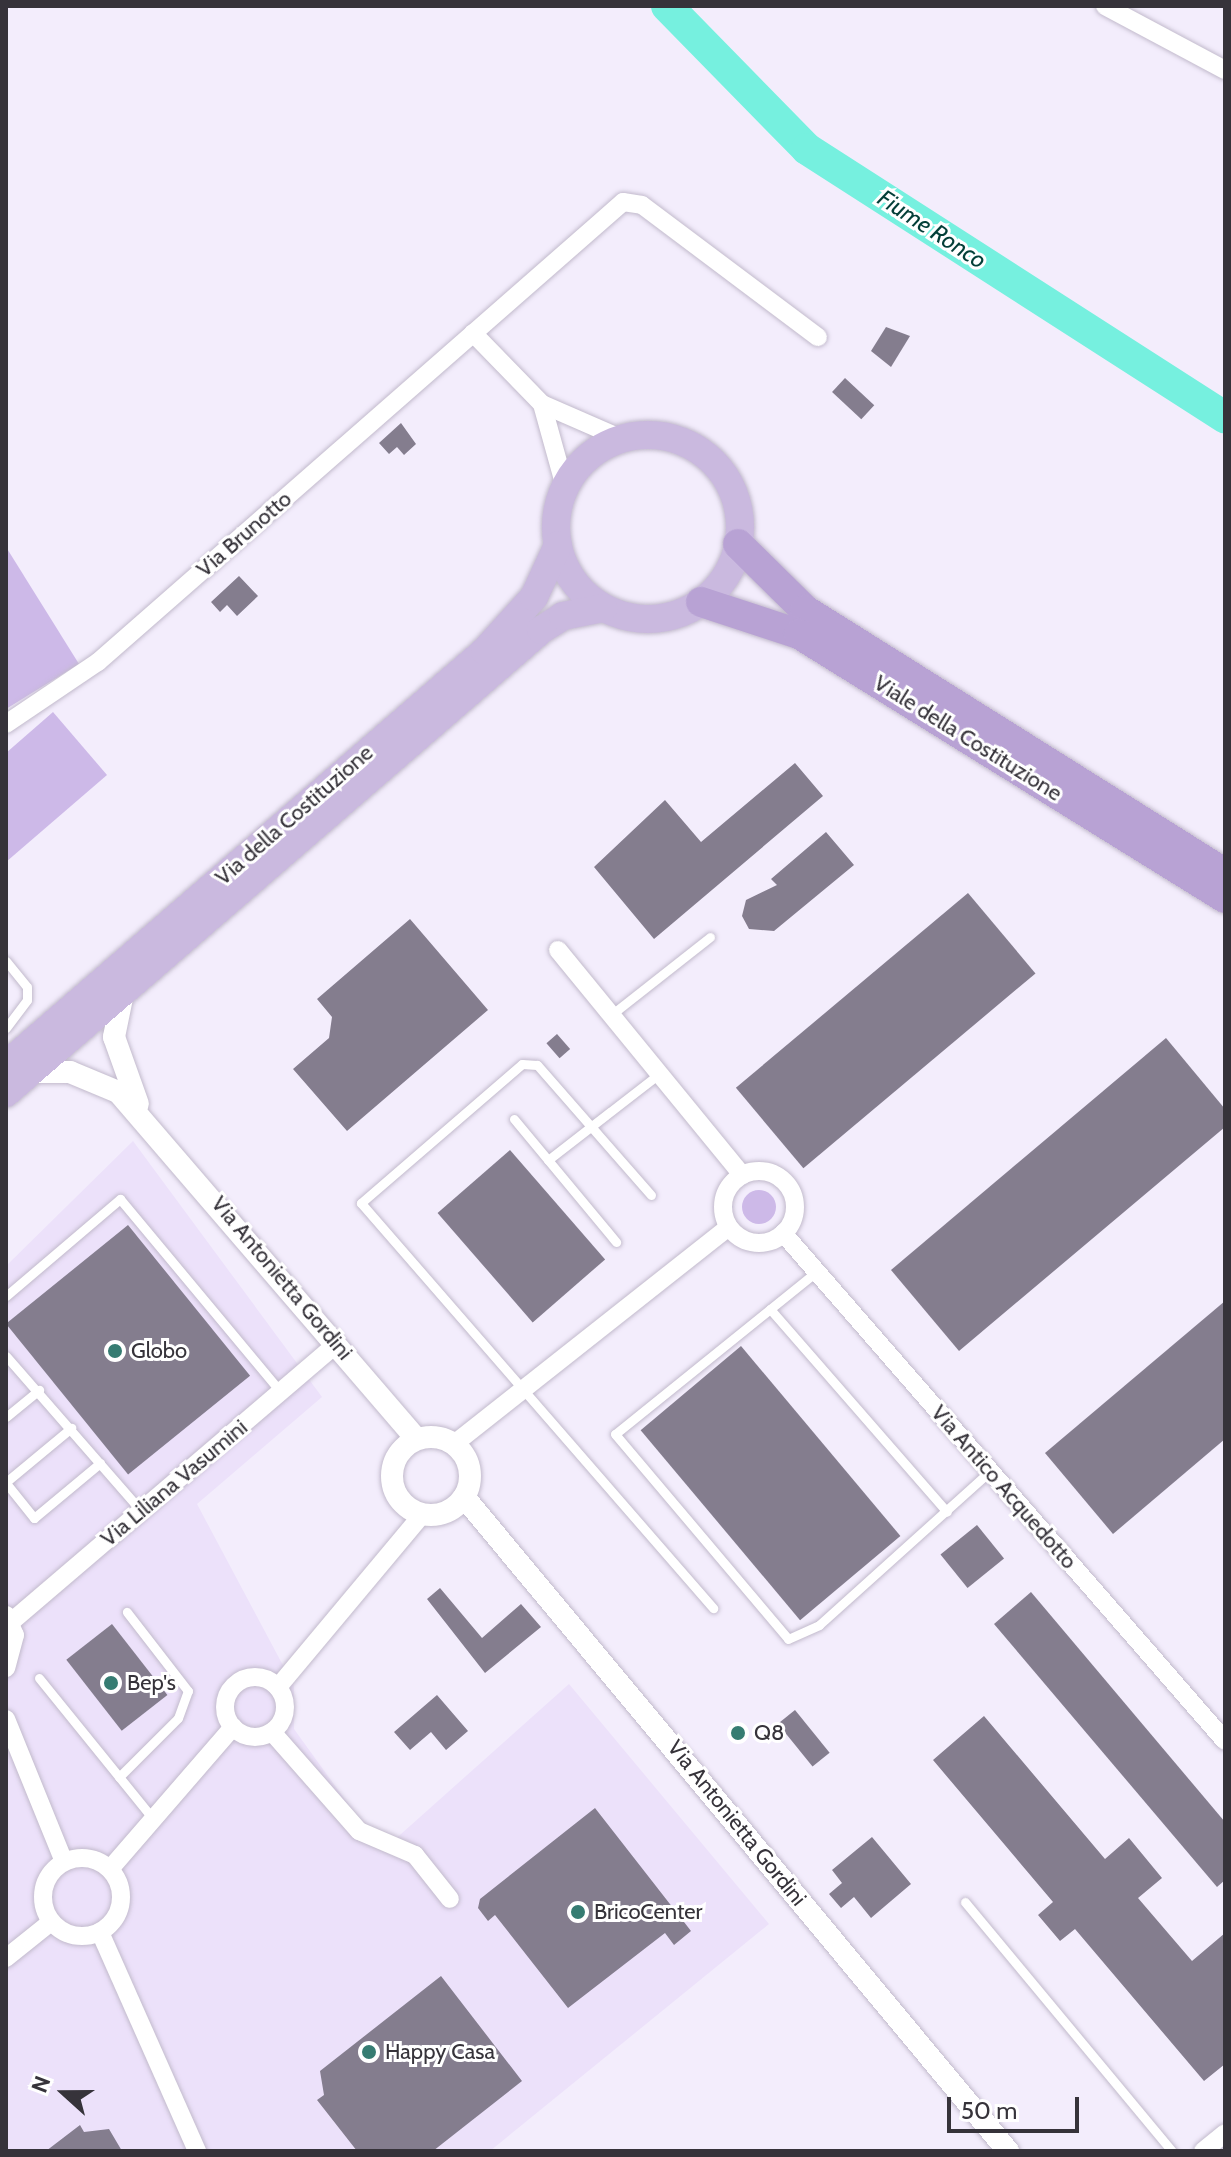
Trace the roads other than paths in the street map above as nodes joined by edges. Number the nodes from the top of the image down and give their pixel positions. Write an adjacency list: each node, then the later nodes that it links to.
1 (1105, 6): 2 (street)
2 (1225, 70)
3 (473, 333): 4 (street, Via Brunotto); 5 (street); 12 (street, Via Brunotto)
4 (818, 337)
5 (542, 404): 6 (street); 7 (street)
6 (622, 439): 7 (main road); 8 (main road)
7 (565, 487): 9 (main road)
8 (738, 544): 10 (main road); 13 (highway, Viale della Costituzione)
9 (558, 545): 11 (main road); 21 (main road, Via della Costituzione)
10 (701, 602): 11 (main road); 14 (highway, Viale della Costituzione)
11 (603, 608): 18 (main road, Via della Costituzione)
12 (6, 724)
13 (1225, 873)
14 (1225, 898)
15 (710, 937): 19 (lane)
16 (558, 950): 19 (street)
17 (6, 961): 20 (lane)
18 (123, 993): 21 (main road, Via della Costituzione); 25 (street, Via Antonietta Gordini)
19 (611, 1015): 22 (street)
20 (6, 1028)
21 (18, 1068): 23 (main road); 25 (street, Via Antonietta Gordini)
22 (659, 1074): 26 (lane); 28 (street)
23 (6, 1093)
24 (514, 1119): 27 (lane)
25 (149, 1122): 36 (street, Via Antonietta Gordini)
26 (592, 1127): 27 (lane); 29 (lane); 40 (lane)
27 (548, 1160): 32 (lane)
28 (742, 1175): 30 (street); 31 (street)
29 (651, 1195)
30 (729, 1227): 31 (street); 40 (street)
31 (783, 1233): 33 (street, Via Antico Acquedotto)
32 (616, 1242)
33 (816, 1272): 35 (lane); 46 (street, Via Antico Acquedotto)
34 (6, 1296): 39 (lane)
35 (770, 1309): 50 (lane); 50 (lane)
36 (337, 1344): 39 (street, Via Liliana Vasumini); 43 (street, Via Antonietta Gordini)
37 (6, 1356): 38 (lane)
38 (39, 1390): 41 (lane); 42 (lane)
39 (281, 1392): 49 (street, Via Liliana Vasumini)
40 (525, 1392): 44 (street); 52 (lane)
41 (6, 1417)
42 (71, 1428): 45 (lane); 47 (lane)
43 (414, 1436): 44 (street); 51 (street)
44 (454, 1444): 48 (street)
45 (100, 1463): 47 (lane); 49 (lane)
46 (990, 1471): 50 (lane); 61 (street, Via Antico Acquedotto)
47 (6, 1483)
48 (464, 1497): 51 (street); 73 (street, Via Antonietta Gordini)
49 (141, 1511): 54 (street, Via Liliana Vasumini)
50 (947, 1512)
51 (422, 1515): 57 (street)
52 (713, 1608)
53 (127, 1612): 62 (lane)
54 (8, 1619): 55 (street)
55 (6, 1668)
56 (39, 1678): 62 (lane)
57 (278, 1687): 59 (street); 60 (street)
58 (6, 1719): 64 (street)
59 (233, 1727): 60 (street); 63 (street)
60 (272, 1732): 66 (street)
61 (1225, 1741)
62 (119, 1777): 63 (lane)
63 (153, 1819): 65 (street)
64 (64, 1862): 65 (street); 68 (street)
65 (110, 1869): 69 (street)
66 (450, 1899)
67 (965, 1902): 74 (lane)
68 (51, 1922): 69 (street); 70 (street)
69 (100, 1932): 72 (street)
70 (6, 1958)
71 (1225, 2133): 75 (street)
72 (197, 2151)
73 (1008, 2151)
74 (1172, 2151)
75 (1203, 2151)

